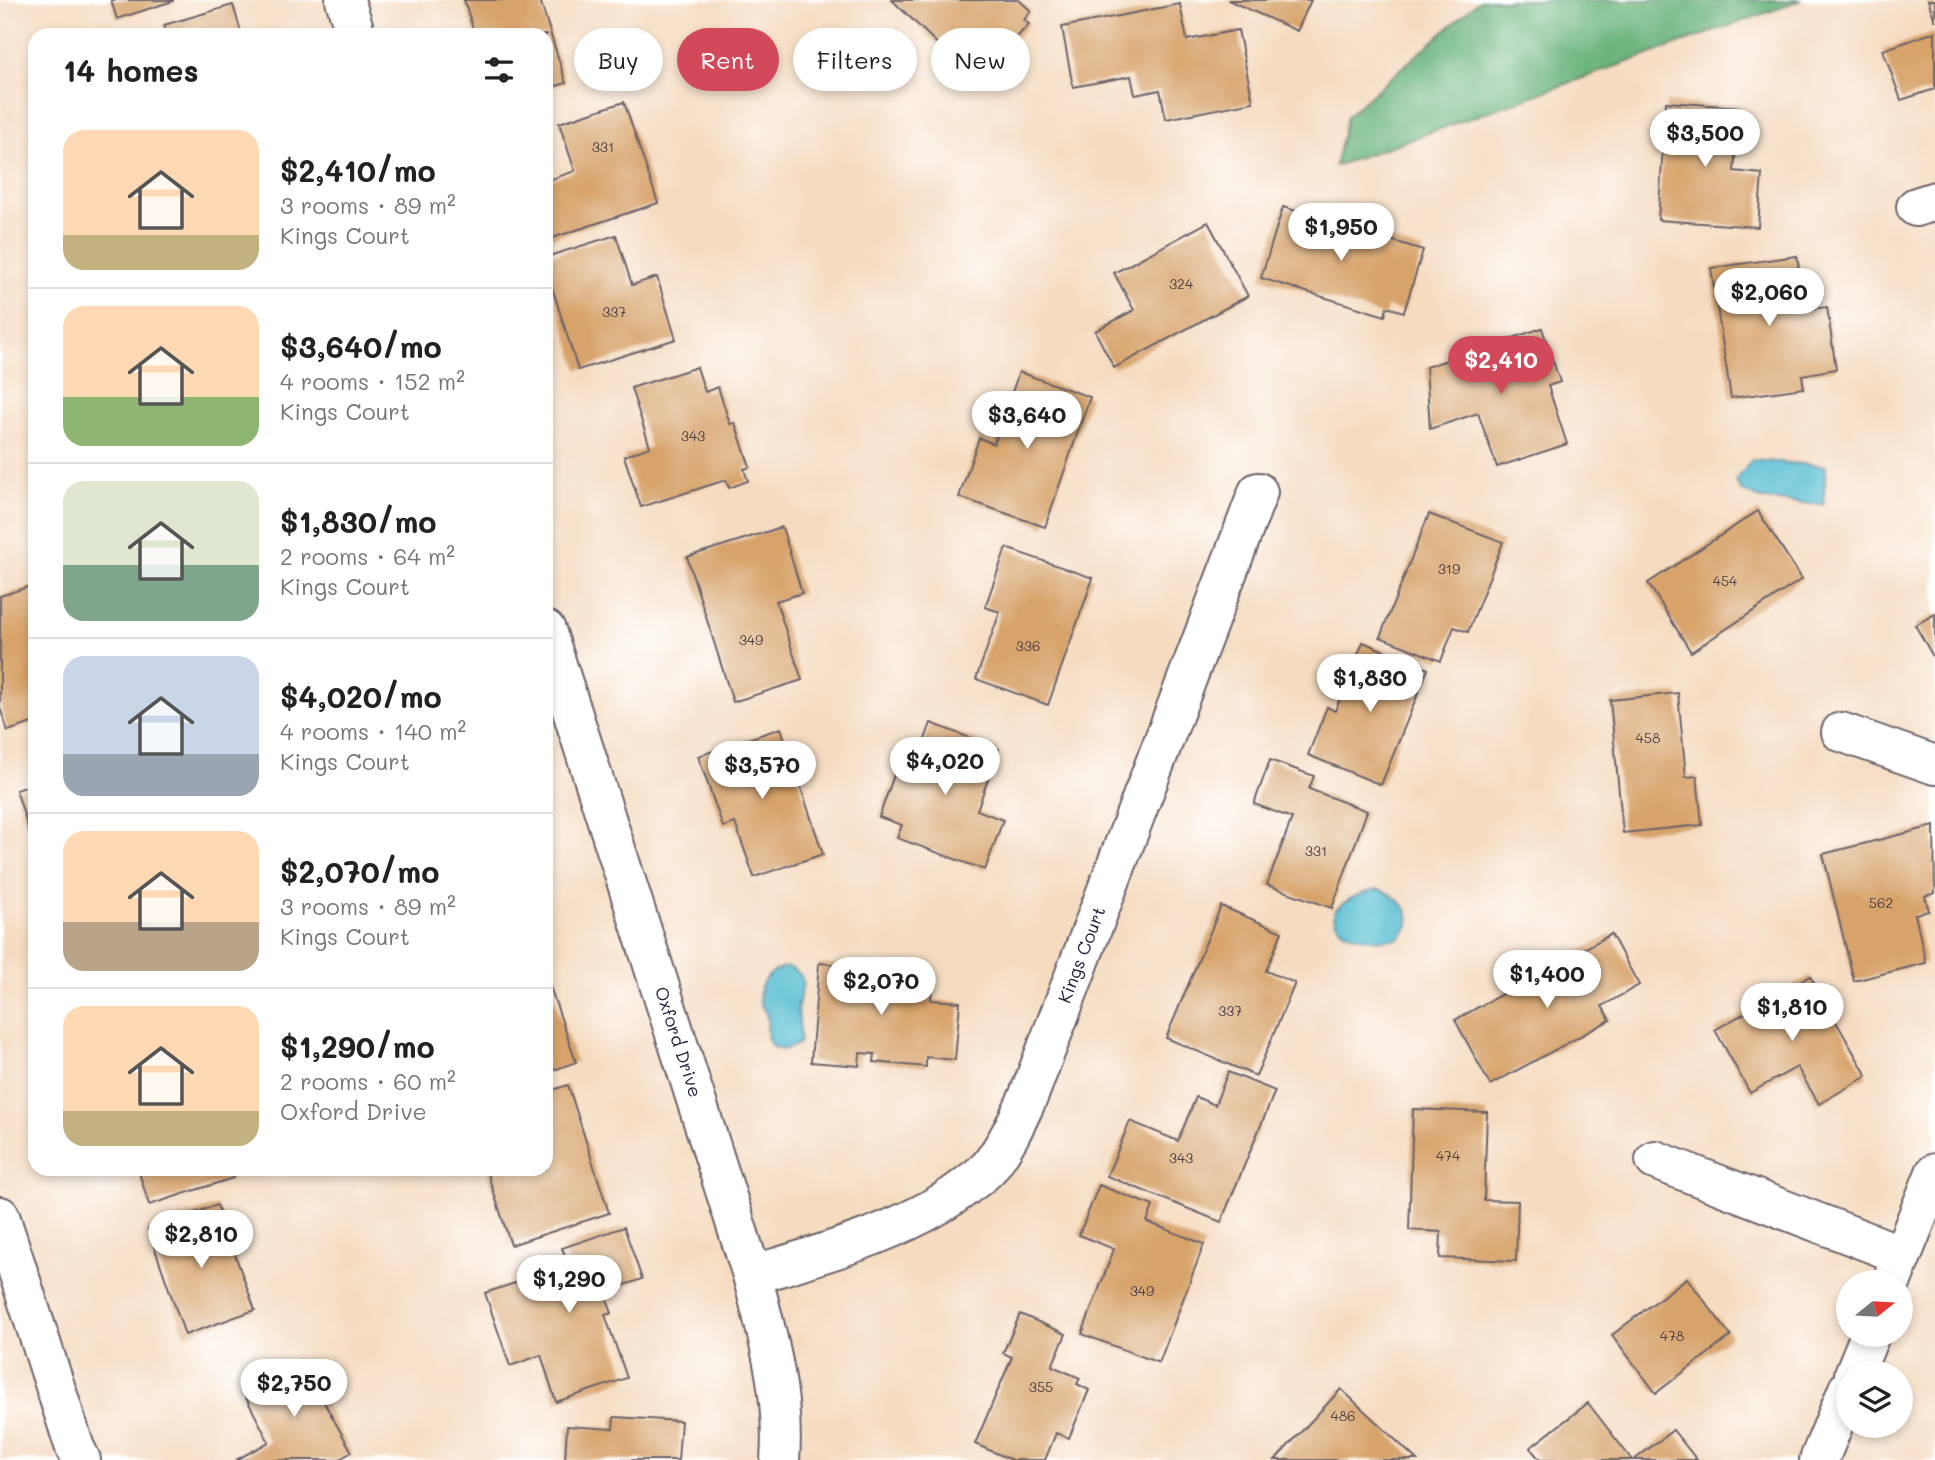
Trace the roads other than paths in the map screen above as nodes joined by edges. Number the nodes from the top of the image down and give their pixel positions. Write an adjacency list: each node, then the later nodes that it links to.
1 (345, 0): 2 (street)
2 (354, 28)
3 (1258, 492): 11 (street, Kings Court)
4 (553, 652): 11 (street, Oxford Drive)
5 (1841, 732): 6 (street)
6 (1935, 765)
7 (1655, 1160): 10 (street)
8 (1935, 1173): 10 (street)
9 (0, 1216): 13 (street)
10 (1896, 1269)
11 (752, 1275): 14 (street, Oxford Drive)
12 (1836, 1418): 15 (street)
13 (81, 1460)
14 (780, 1460)
15 (1819, 1460)

